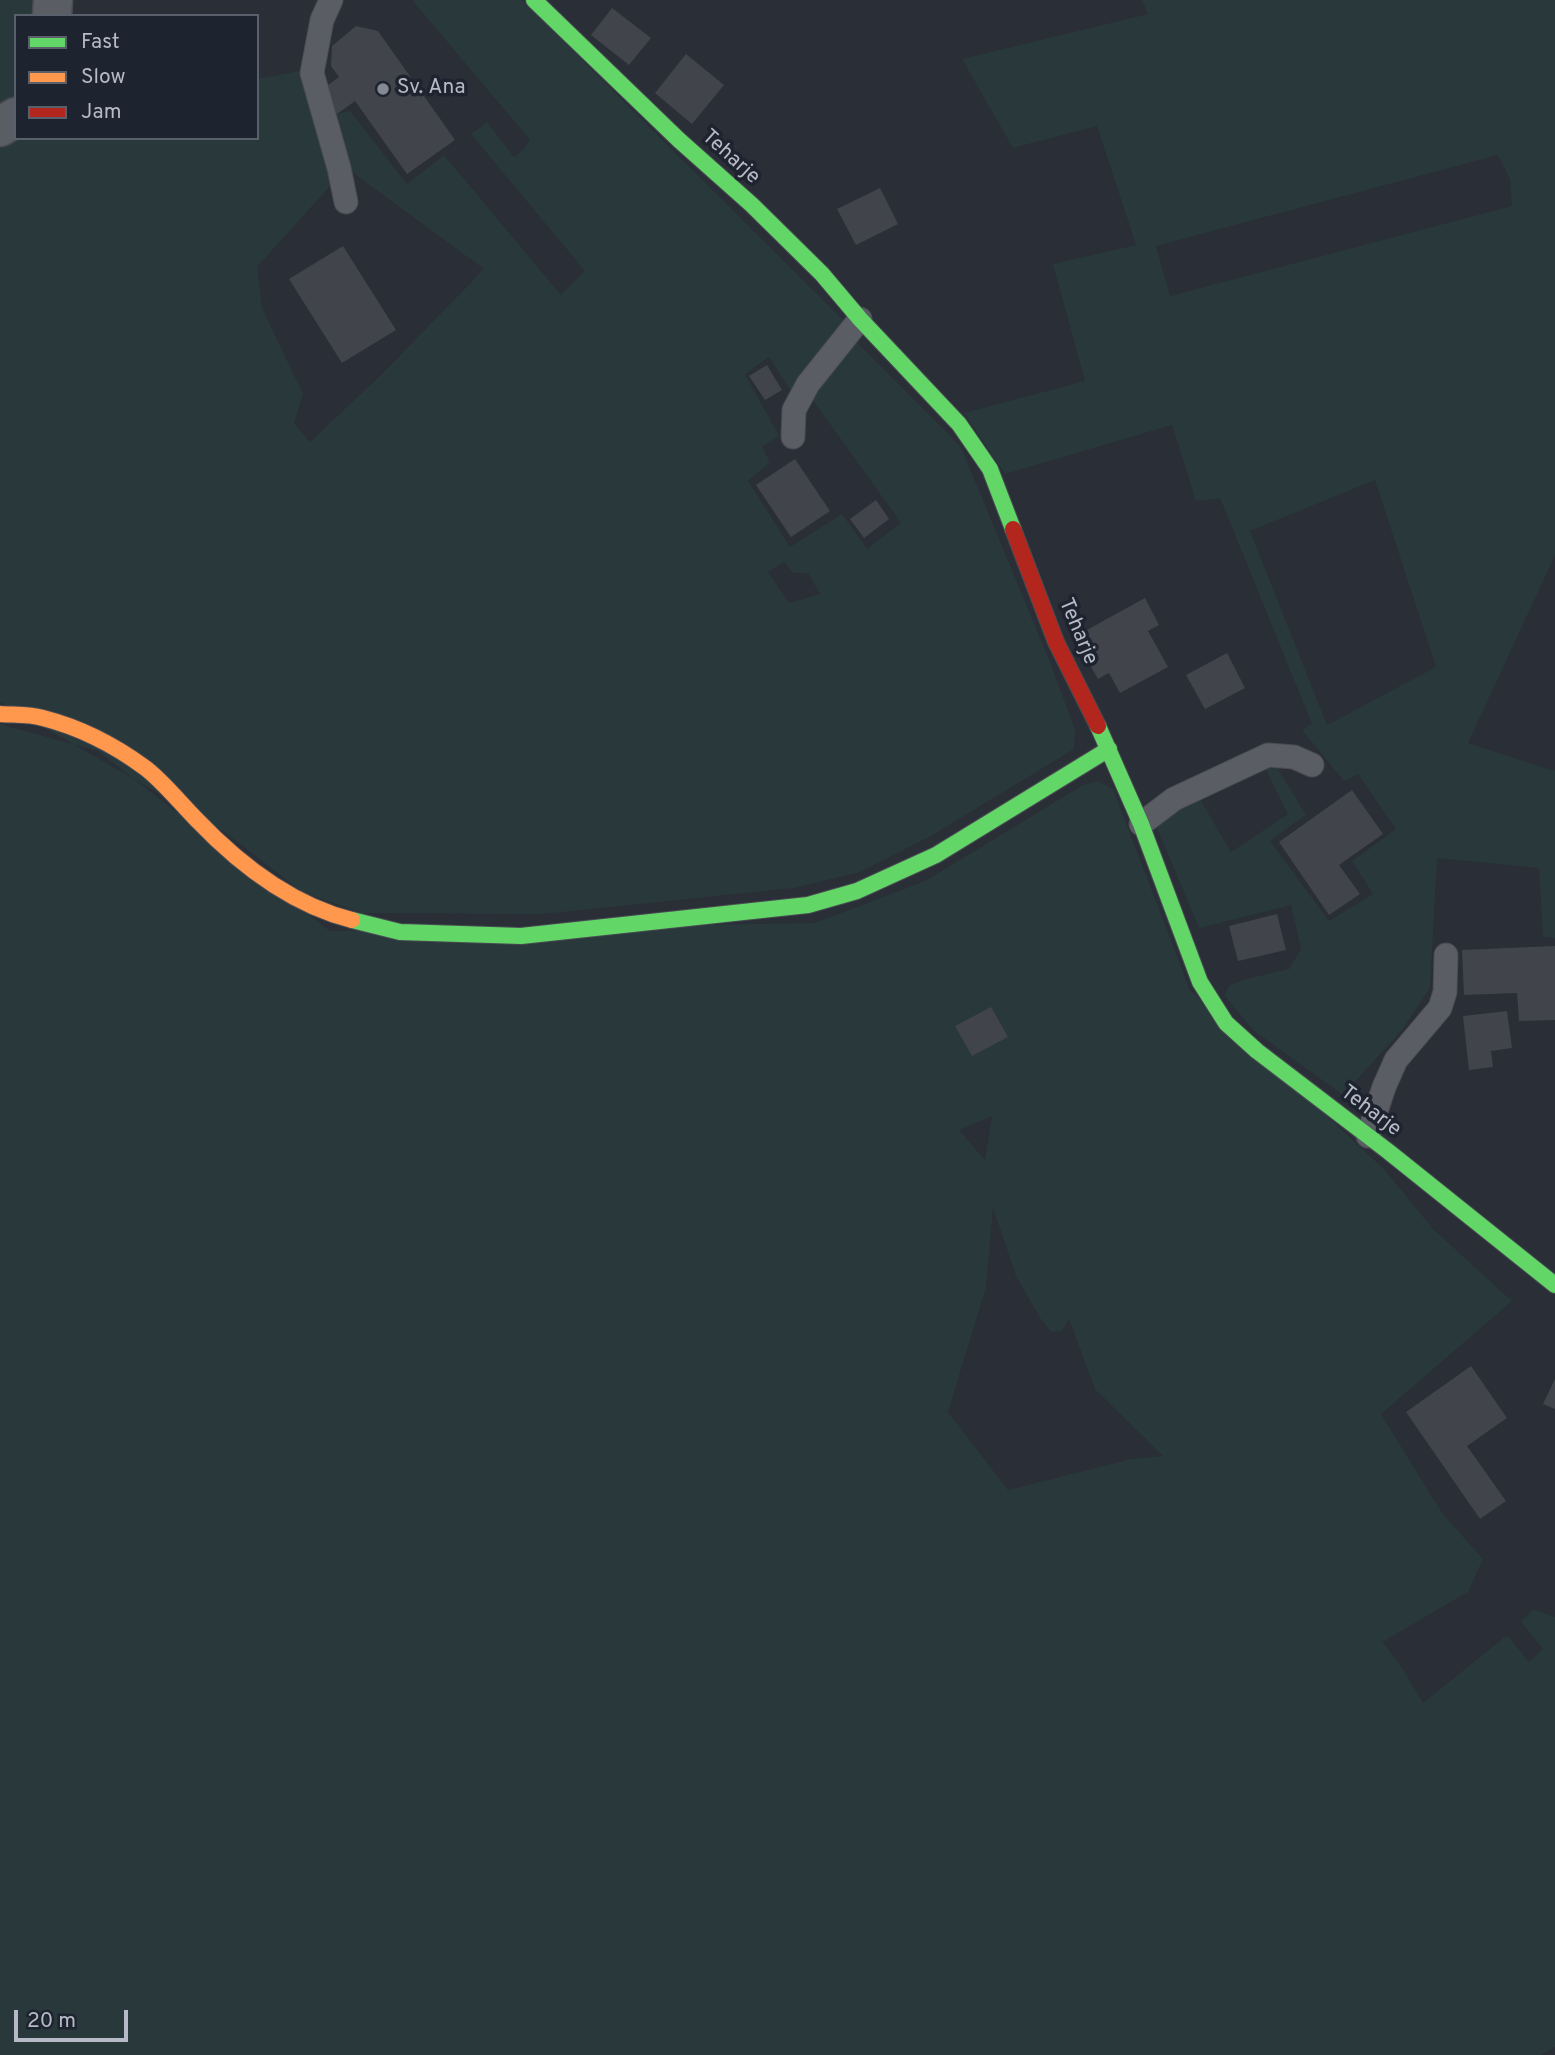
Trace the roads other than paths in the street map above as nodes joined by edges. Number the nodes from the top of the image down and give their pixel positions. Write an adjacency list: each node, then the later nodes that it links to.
1 (331, 0): 3 (lane)
2 (534, 0): 4 (street, Teharje)
3 (346, 202)
4 (860, 319): 5 (lane); 7 (street, Teharje)
5 (793, 438)
6 (0, 714): 7 (street)
7 (1109, 749): 9 (street, Teharje)
8 (1311, 765): 9 (lane)
9 (1141, 824): 11 (street, Teharje)
10 (1446, 955): 11 (lane)
11 (1368, 1136): 12 (street, Teharje)
12 (1555, 1285)

